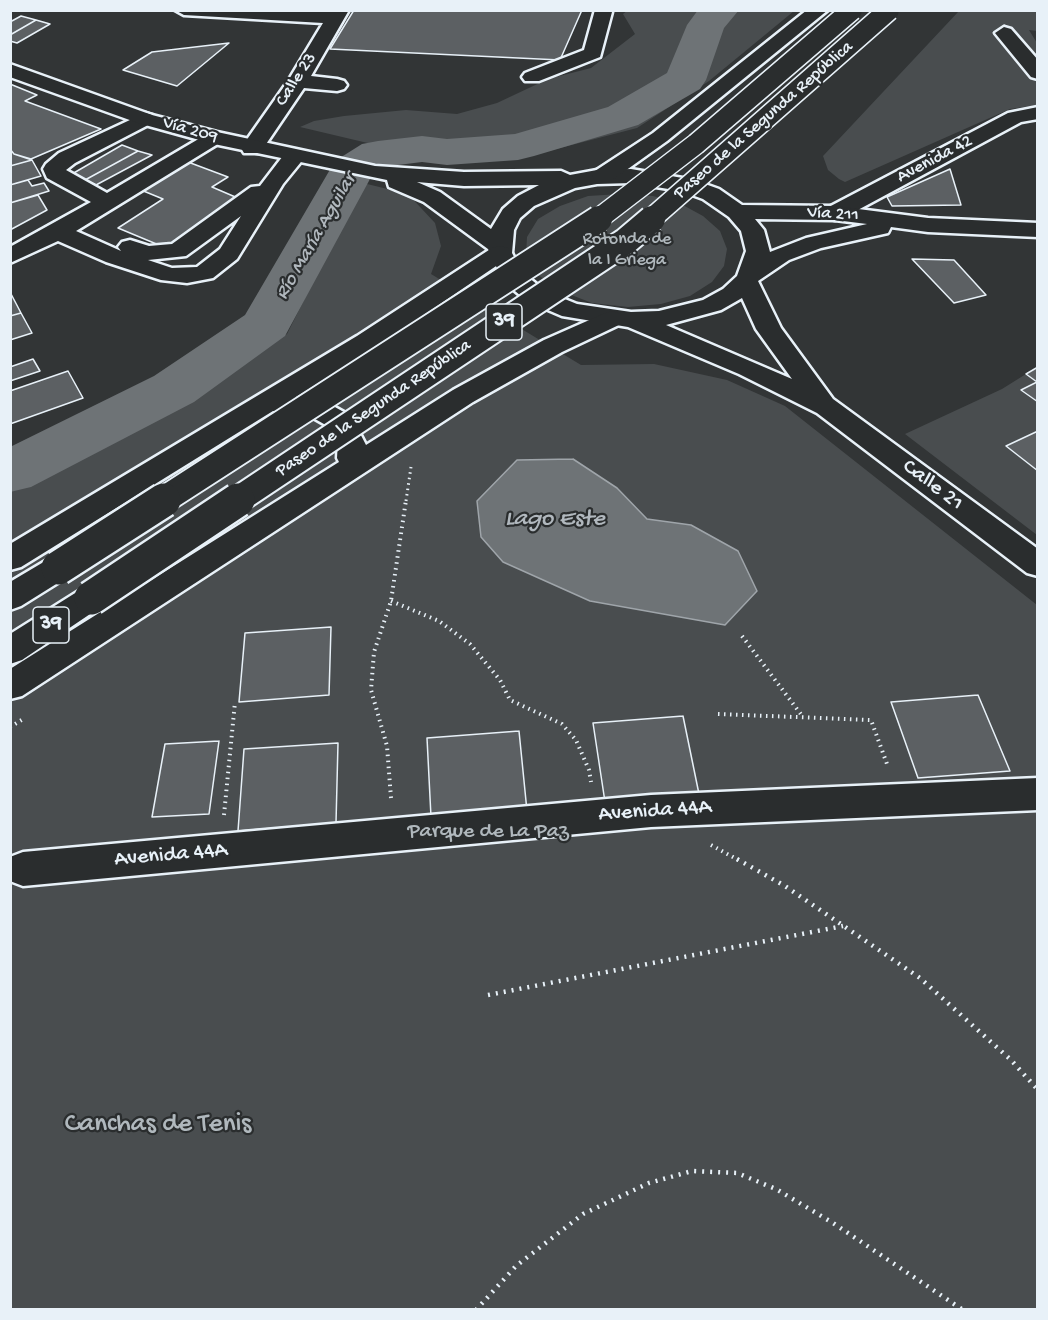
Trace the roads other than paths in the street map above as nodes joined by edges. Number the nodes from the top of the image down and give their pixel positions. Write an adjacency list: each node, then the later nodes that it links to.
1 (184, 10): 6 (main road)
2 (819, 10): 21 (main road)
3 (852, 10): 38 (main road, Paseo de la Segunda República / 39, bridge)
4 (889, 10): 39 (main road, Paseo de la Segunda República / 39, bridge)
5 (603, 12): 12 (main road)
6 (338, 14): 13 (main road, Calle 23)
7 (1004, 33): 8 (main road)
8 (1017, 48): 9 (main road); 11 (main road)
9 (1038, 50)
10 (10, 70): 16 (main road, Vía 209)
11 (1038, 73)
12 (532, 77)
13 (298, 81): 14 (main road); 18 (main road, Calle 23)
14 (337, 85)
15 (1038, 113): 25 (main road, Avenida 42)
16 (145, 119): 17 (main road, Vía 209); 23 (main road)
17 (214, 138): 18 (main road, Vía 209); 23 (main road)
18 (252, 148): 19 (main road, Vía 209)
19 (303, 158): 20 (main road, Vía 209); 22 (main road)
20 (375, 173): 21 (main road, Vía 209); 29 (main road, Vía 209)
21 (600, 177): 24 (main road); 29 (main road)
22 (274, 181): 23 (main road); 28 (main road)
23 (100, 207): 28 (main road)
24 (737, 212): 25 (main road, Vía 211); 31 (main road)
25 (835, 213): 26 (main road, Vía 211)
26 (928, 225): 27 (main road, Vía 211); 31 (main road, Vía 211)
27 (1038, 230)
28 (58, 232): 30 (main road)
29 (499, 250): 32 (main road); 33 (main road)
30 (10, 256)
31 (749, 276): 32 (main road); 34 (main road, Calle 21)
32 (621, 320): 34 (main road, Calle 21); 35 (main road)
33 (264, 405): 35 (main road); 36 (main road)
34 (827, 407): 37 (main road, Calle 21)
35 (342, 472): 40 (main road)
36 (10, 559)
37 (1038, 565)
38 (10, 598)
39 (10, 651)
40 (10, 686)
41 (1038, 794): 42 (main road, Avenida 44A)
42 (23, 869)

